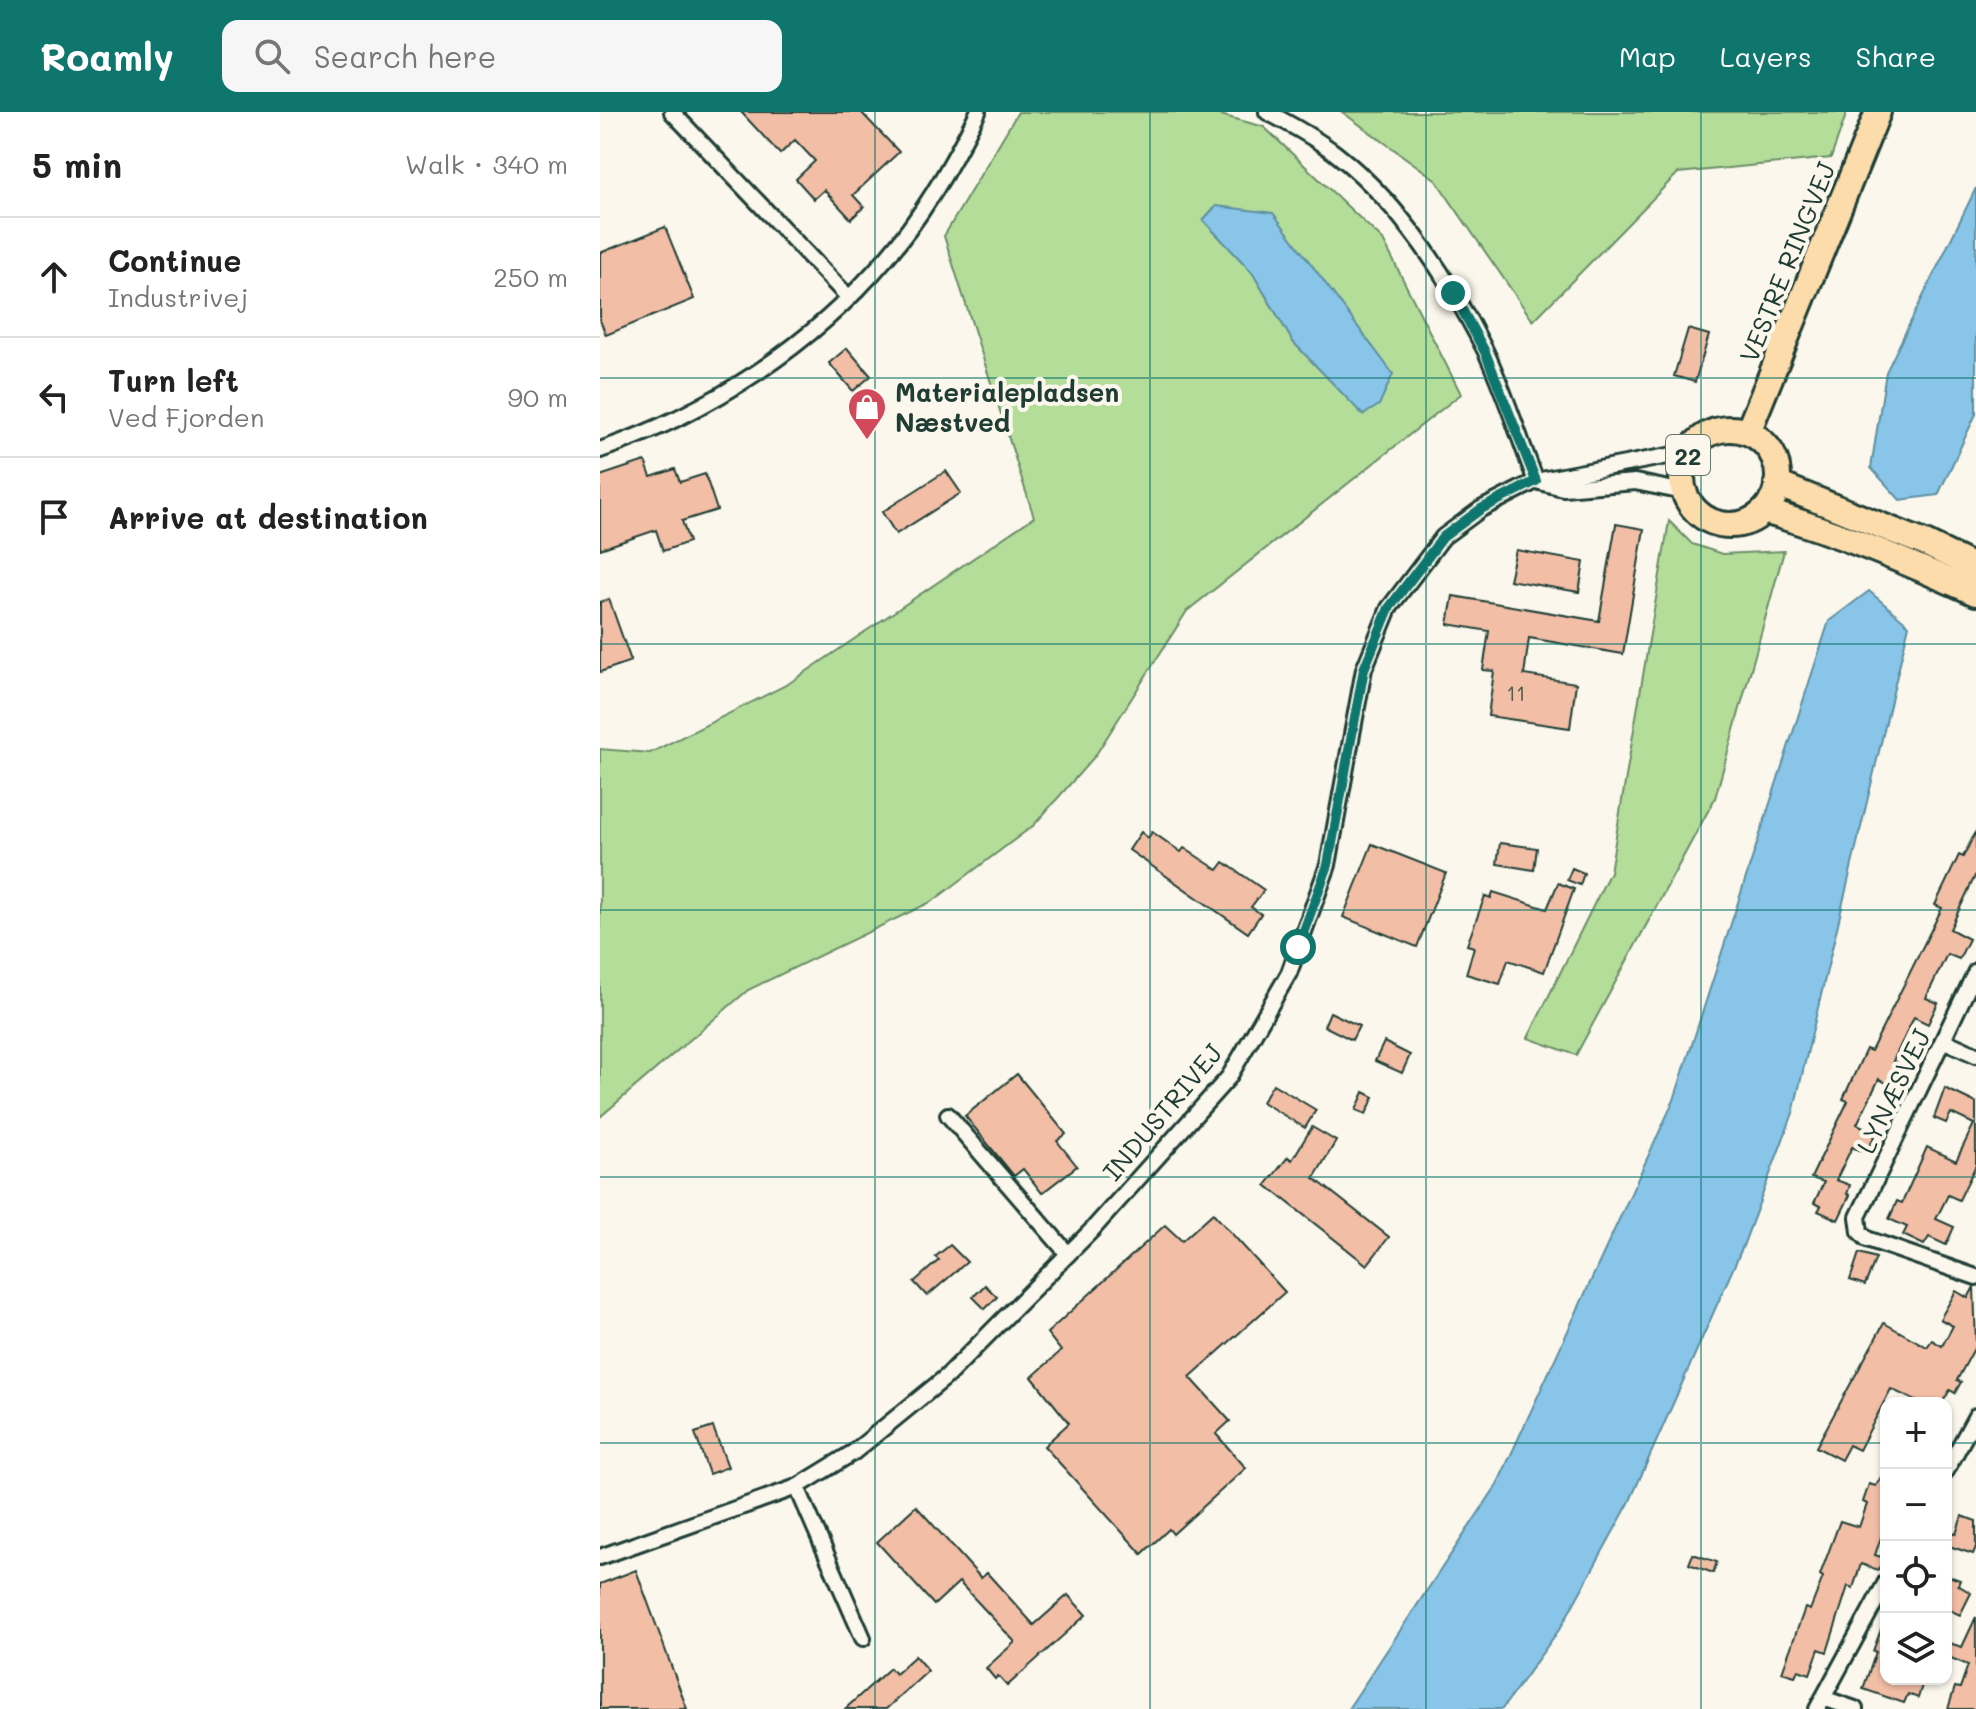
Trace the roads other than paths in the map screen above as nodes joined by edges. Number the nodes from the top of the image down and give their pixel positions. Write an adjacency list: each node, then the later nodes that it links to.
1 (672, 112): 5 (street)
2 (978, 112): 5 (street)
3 (1267, 112): 9 (street)
4 (1878, 112): 6 (main road, VESTRE RINGVEJ / 22)
5 (849, 298): 7 (street)
6 (1748, 432): 8 (main road, 22); 10 (main road, 22)
7 (600, 450)
8 (1689, 452): 9 (street, INDUSTRIVEJ); 11 (main road, 22)
9 (1536, 481): 11 (street); 19 (street, INDUSTRIVEJ)
10 (1777, 484): 12 (main road); 13 (main road)
11 (1684, 492): 12 (main road, 22)
12 (1764, 511): 14 (main road)
13 (1976, 568)
14 (1976, 593)
15 (1976, 971): 16 (street, LYNÆSVEJ)
16 (1945, 1041): 17 (street); 20 (street, LYNÆSVEJ)
17 (1976, 1055)
18 (948, 1115): 19 (street)
19 (1068, 1254): 23 (street, INDUSTRIVEJ)
20 (1976, 1277)
21 (1976, 1416): 22 (street)
22 (1947, 1469)
23 (797, 1487): 24 (street, INDUSTRIVEJ); 26 (street)
24 (600, 1557)
25 (1880, 1593): 27 (street)
26 (863, 1638)
27 (1820, 1703): 28 (street)
28 (1855, 1709)

